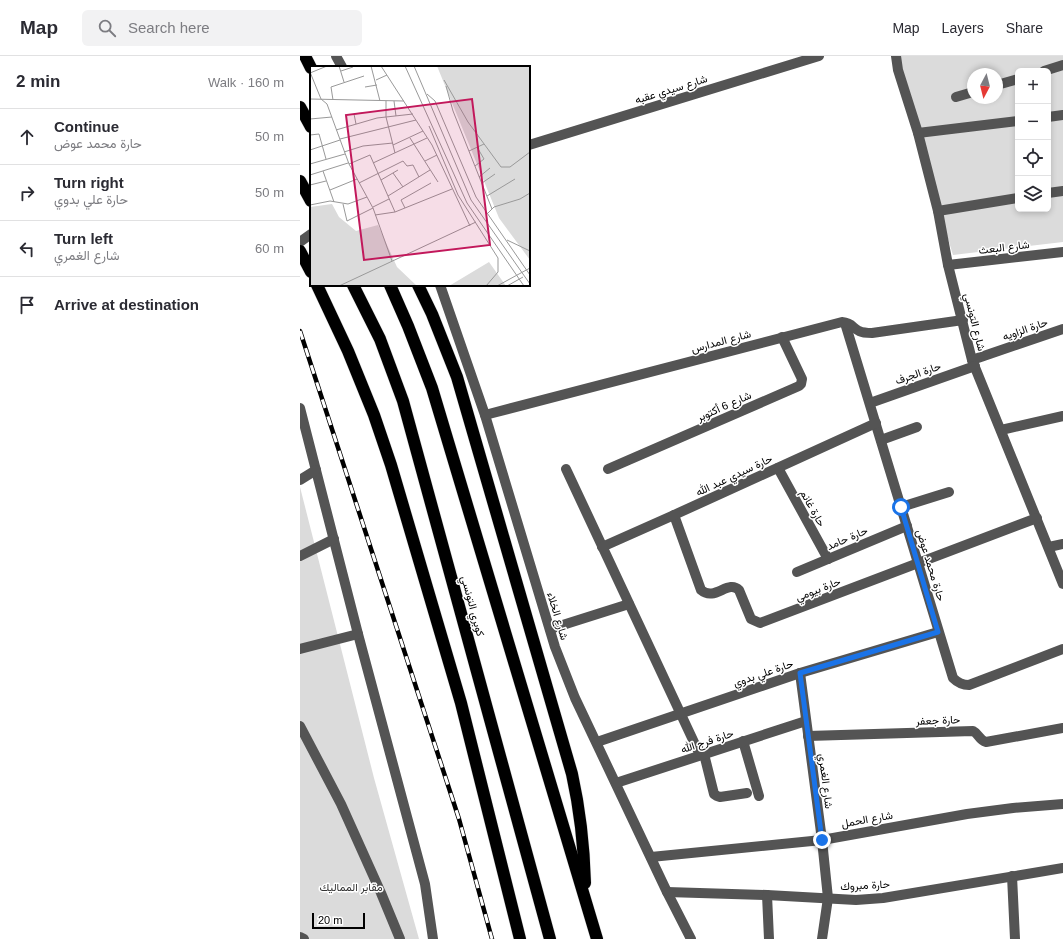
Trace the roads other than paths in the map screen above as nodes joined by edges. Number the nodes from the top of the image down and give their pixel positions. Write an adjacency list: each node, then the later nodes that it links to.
1 (305, 56): 6 (highway)
2 (336, 56): 7 (street)
3 (819, 56): 19 (street, شارع سيدي عقبه)
4 (896, 56): 18 (street, شارع التونسي)
5 (1063, 65): 8 (street)
6 (310, 66)
7 (341, 66)
8 (1051, 69)
9 (1015, 80): 10 (street)
10 (1003, 83)
11 (967, 94): 12 (street)
12 (956, 97)
13 (300, 108): 17 (highway)
14 (1063, 115): 15 (street)
15 (1051, 117)
16 (1015, 121): 18 (street)
17 (310, 125)
18 (918, 133): 25 (street, شارع التونسي)
19 (530, 145)
20 (300, 181): 24 (highway)
21 (1063, 190): 22 (street)
22 (1051, 192)
23 (1015, 198): 25 (street)
24 (310, 199)
25 (938, 211): 30 (street, شارع التونسي)
26 (310, 235): 27 (street)
27 (300, 242)
28 (300, 251): 31 (highway)
29 (1063, 252): 30 (street, شارع البعث)
30 (948, 265): 37 (street, شارع التونسي)
31 (310, 270)
32 (317, 286): 101 (highway)
33 (354, 286): 102 (highway, كوبري التونسي)
34 (390, 286): 94 (highway, كوبري التونسي)
35 (418, 286): 94 (highway)
36 (440, 286): 44 (street, شارع الخلاء)
37 (963, 320): 38 (street); 41 (street, شارع التونسي)
38 (845, 322): 40 (street, شارع المدارس); 42 (street, حارة محمد عوض)
39 (1063, 329): 41 (street, حارة الزاويه)
40 (782, 337): 44 (street, شارع المدارس); 52 (street, شارع 6 أكتوبر)
41 (974, 363): 42 (street, حارة الجرف); 48 (street, شارع التونسي)
42 (870, 403): 46 (street, حارة محمد عوض)
43 (300, 408): 49 (street)
44 (486, 415): 71 (street, شارع الخلاء)
45 (1063, 416): 48 (street)
46 (876, 423): 50 (street, حارة محمد عوض); 51 (street, حارة سيدي عبد الله)
47 (917, 427): 50 (street)
48 (1001, 430): 59 (street, شارع التونسي)
49 (303, 432): 53 (street)
50 (881, 440): 57 (street, حارة محمد عوض)
51 (778, 468): 58 (street, حارة سيدي عبد الله); 66 (street, حارة غانم)
52 (608, 469)
53 (316, 470): 55 (street); 61 (street)
54 (566, 470): 63 (street)
55 (300, 480)
56 (949, 492): 57 (street)
57 (901, 507): 60 (street, حارة محمد عوض)
58 (674, 515): 63 (street, حارة سيدي عبد الله); 67 (street, حارة بيومي)
59 (1037, 518): 64 (street, شارع التونسي); 67 (street, حارة بيومي)
60 (907, 526): 66 (street, حارة حامد); 67 (street, حارة محمد عوض)
61 (334, 539): 65 (street); 73 (street)
62 (1063, 544): 64 (street)
63 (602, 547): 70 (street)
64 (1049, 547): 69 (street, شارع التونسي)
65 (300, 556)
66 (828, 559): 68 (street, حارة حامد)
67 (918, 564): 72 (street, حارة محمد عوض)
68 (797, 572)
69 (1063, 584)
70 (629, 604): 71 (street); 77 (street)
71 (550, 629): 83 (street, شارع الخلاء)
72 (938, 632): 75 (street, حارة محمد عوض); 76 (street, حارة علي بدوي)
73 (358, 634): 74 (street); 100 (street)
74 (301, 645)
75 (1063, 649)
76 (800, 673): 77 (street, حارة علي بدوي); 78 (street, شارع الغمري)
77 (681, 714): 83 (street, حارة علي بدوي); 84 (street)
78 (806, 721): 81 (street, شارع الغمري); 82 (street, حارة فرج الله)
79 (300, 726): 99 (street)
80 (1063, 728): 81 (street, حارة جعفر)
81 (808, 736): 89 (street, شارع الغمري)
82 (743, 741): 84 (street, حارة فرج الله); 87 (street)
83 (596, 742): 85 (street, شارع الخلاء)
84 (702, 755): 85 (street, حارة فرج الله); 86 (street)
85 (616, 783): 90 (street, شارع الخلاء)
86 (747, 793)
87 (759, 796)
88 (1063, 804): 89 (street, شارع الحمل)
89 (822, 840): 90 (street, شارع الحمل); 96 (street, شارع الغمري)
90 (651, 857): 93 (street, شارع الخلاء)
91 (1063, 868): 92 (street, حارة مبروك)
92 (1012, 876): 96 (street, حارة مبروك); 107 (street)
93 (667, 892): 95 (street, حارة مبروك); 104 (street, شارع الخلاء)
94 (584, 894): 103 (highway, كوبري التونسي)
95 (767, 894): 96 (street, حارة مبروك); 105 (street)
96 (828, 898): 106 (street, شارع الغمري)
97 (300, 937): 98 (street)
98 (304, 939)
99 (400, 939)
100 (433, 939)
101 (520, 939)
102 (550, 939)
103 (597, 939)
104 (690, 939)
105 (769, 939)
106 (822, 939)
107 (1015, 939)

